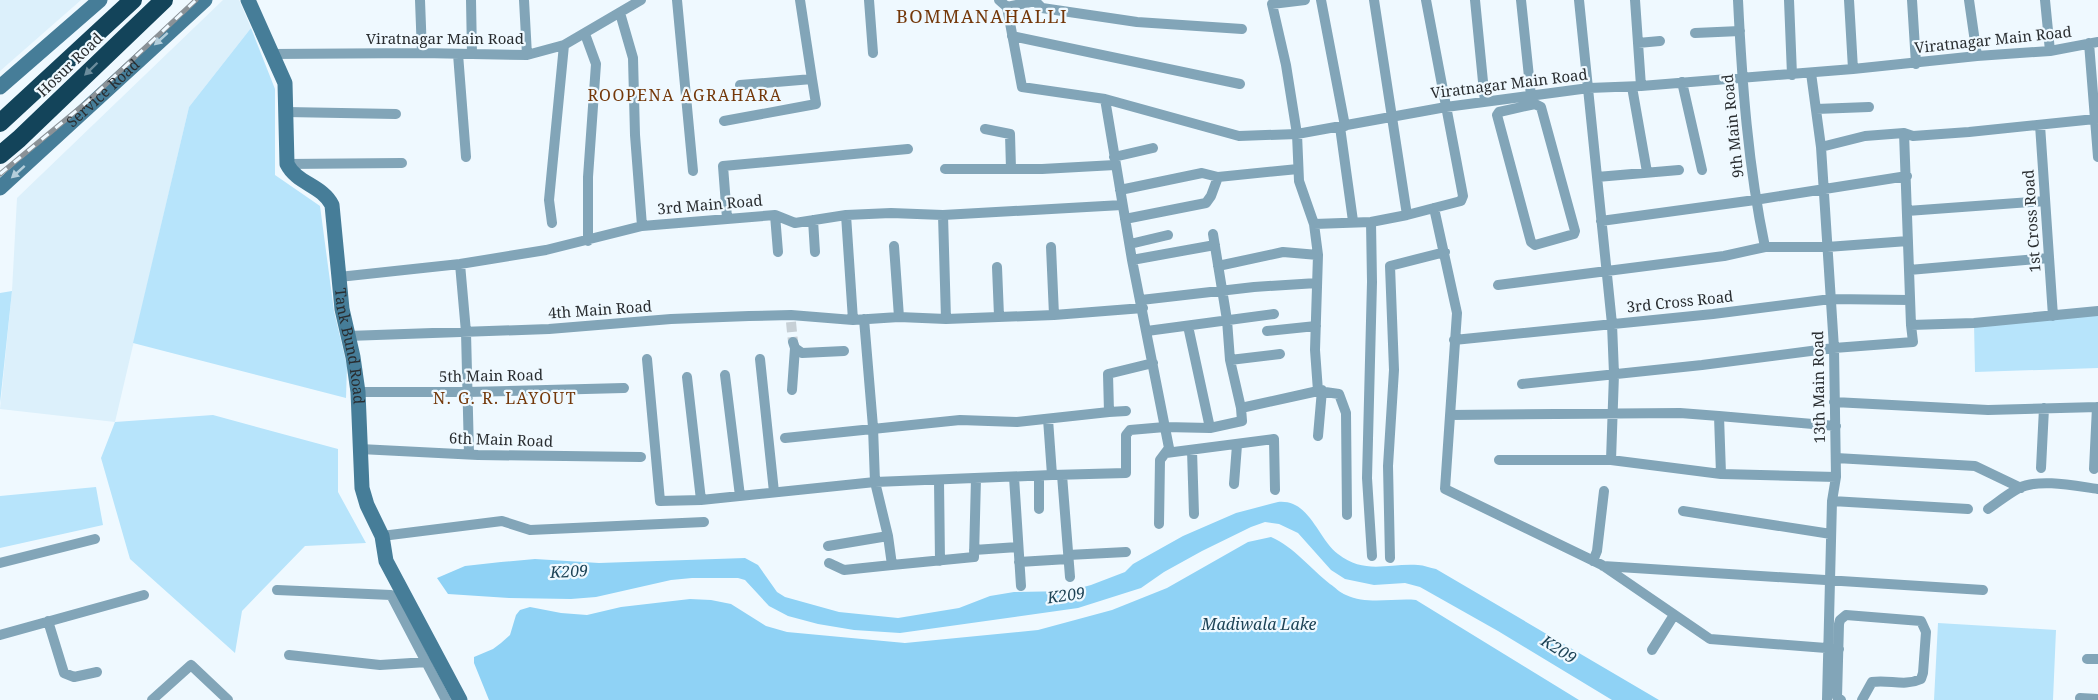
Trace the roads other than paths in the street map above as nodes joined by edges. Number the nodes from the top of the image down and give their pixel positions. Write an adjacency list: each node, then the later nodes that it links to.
1 (100, 0): 56 (main road)
2 (133, 0): 71 (highway, Hosur Road)
3 (164, 0): 80 (highway, Hosur Road, one-way to 80)
4 (205, 0): 96 (main road, Service Road, one-way to 96)
5 (248, 0): 42 (main road)
6 (420, 0): 40 (street)
7 (471, 0): 44 (street)
8 (524, 0): 45 (street)
9 (641, 0): 29 (street, Viratnagar Main Road)
10 (677, 0): 91 (street)
11 (800, 0): 51 (street)
12 (868, 0): 41 (street)
13 (1305, 0): 76 (street)
14 (1320, 0): 73 (street)
15 (1374, 0): 68 (street)
16 (1426, 0): 63 (street)
17 (1475, 0): 61 (street)
18 (1521, 0): 59 (street)
19 (1579, 0): 58 (street)
20 (1635, 0): 36 (street)
21 (1738, 0): 31 (street, 9th Main Road)
22 (1789, 0): 50 (street)
23 (1849, 0): 48 (street)
24 (1912, 0): 47 (street)
25 (1969, 0): 46 (street)
26 (2045, 0): 39 (street)
27 (1035, 1): 28 (street); 30 (street)
28 (1003, 4): 34 (street, Viratnagar Main Road)
29 (620, 13): 33 (street, Viratnagar Main Road); 116 (street)
30 (1242, 28)
31 (1740, 31): 32 (street); 52 (street, 9th Main Road)
32 (1695, 33)
33 (585, 34): 38 (street, Viratnagar Main Road); 119 (street)
34 (1012, 36): 54 (street); 60 (street, Viratnagar Main Road)
35 (1660, 41): 36 (street)
36 (1638, 43): 57 (street)
37 (2093, 43): 39 (street, Viratnagar Main Road); 69 (street)
38 (564, 45): 45 (street, Viratnagar Main Road); 114 (street)
39 (2050, 51): 46 (street, Viratnagar Main Road)
40 (422, 53): 42 (street, Viratnagar Main Road); 43 (street, Viratnagar Main Road)
41 (873, 53)
42 (272, 54): 66 (main road)
43 (458, 54): 44 (street, Viratnagar Main Road); 81 (street)
44 (472, 54): 45 (street, Viratnagar Main Road)
45 (527, 55)
46 (1977, 56): 47 (street, Viratnagar Main Road)
47 (1916, 64): 48 (street, Viratnagar Main Road)
48 (1853, 69): 49 (street, Viratnagar Main Road)
49 (1811, 73): 50 (street, Viratnagar Main Road); 65 (street, 13th Main Road)
50 (1792, 75): 52 (street, Viratnagar Main Road)
51 (812, 79): 55 (street); 70 (street)
52 (1742, 79): 53 (street, Viratnagar Main Road); 99 (street, 9th Main Road)
53 (1682, 82): 57 (street, Viratnagar Main Road); 90 (street)
54 (1240, 84)
55 (740, 85)
56 (0, 87)
57 (1636, 87): 58 (street, Viratnagar Main Road); 92 (street)
58 (1589, 88): 59 (street, Viratnagar Main Road); 95 (street)
59 (1531, 96): 62 (street, Viratnagar Main Road)
60 (1105, 99): 76 (street, Viratnagar Main Road); 83 (street)
61 (1485, 102): 62 (street, Viratnagar Main Road); 63 (street, Viratnagar Main Road)
62 (1519, 102): 62 (street)
63 (1446, 107): 68 (street, Viratnagar Main Road); 102 (street)
64 (1869, 107): 65 (street)
65 (1816, 109): 77 (street, 13th Main Road)
66 (286, 112): 67 (street); 85 (main road)
67 (396, 114)
68 (1392, 116): 73 (street, Viratnagar Main Road); 107 (street)
69 (2095, 119): 72 (street); 82 (street)
70 (724, 122)
71 (0, 123)
72 (2040, 125): 75 (street); 100 (street, 1st Cross Road)
73 (1342, 126): 76 (street, Viratnagar Main Road); 111 (street)
74 (986, 129): 87 (street)
75 (1904, 133): 77 (street); 93 (street)
76 (1297, 134): 88 (street)
77 (1821, 147): 97 (street, 13th Main Road)
78 (1153, 148): 83 (street)
79 (908, 149): 108 (street)
80 (0, 155)
81 (466, 157)
82 (2098, 157)
83 (1114, 161): 87 (street); 98 (street)
84 (402, 163): 85 (street)
85 (287, 164): 138 (main road, Tank Bund Road)
86 (945, 169): 87 (street)
87 (1011, 169)
88 (1298, 169): 94 (street); 115 (street)
89 (1679, 170): 92 (street)
90 (1702, 170)
91 (693, 171)
92 (1647, 172): 95 (street)
93 (1906, 176): 97 (street); 103 (street)
94 (1218, 177): 98 (street); 109 (street)
95 (1597, 177): 112 (street)
96 (0, 188)
97 (1823, 189): 99 (street); 126 (street, 13th Main Road)
98 (1120, 190): 101 (street)
99 (1755, 200): 112 (street); 125 (street, 9th Main Road)
100 (2045, 201): 103 (street); 131 (street, 1st Cross Road)
101 (1122, 205): 106 (street, 3rd Main Road); 109 (street)
102 (1434, 208): 107 (street); 129 (street)
103 (1907, 211): 120 (street)
104 (775, 215): 108 (street, 3rd Main Road); 110 (street, 3rd Main Road); 127 (street)
105 (846, 215): 106 (street, 3rd Main Road); 110 (street, 3rd Main Road); 151 (street)
106 (943, 215): 152 (street)
107 (1407, 215): 113 (street)
108 (727, 219): 116 (street, 3rd Main Road)
109 (1125, 219): 121 (street)
110 (813, 220): 128 (street)
111 (1353, 221): 113 (street); 115 (street)
112 (1601, 221): 137 (street)
113 (1371, 222): 239 (street)
114 (552, 223)
115 (1314, 224): 130 (street)
116 (642, 226): 119 (street, 3rd Main Road)
117 (1213, 234): 122 (street)
118 (1168, 235): 121 (street)
119 (588, 241): 133 (street, 3rd Main Road)
120 (1908, 241): 126 (street); 136 (street)
121 (1130, 244): 132 (street)
122 (1215, 245): 132 (street); 134 (street)
123 (894, 246): 150 (street)
124 (1052, 247): 147 (street)
125 (1765, 247): 126 (street); 137 (street)
126 (1827, 247): 142 (street, 13th Main Road)
127 (778, 252)
128 (815, 252)
129 (1445, 252): 162 (street); 241 (street)
130 (1318, 255): 134 (street); 139 (street)
131 (2049, 258): 136 (street); 149 (street, 1st Cross Road)
132 (1132, 260): 144 (street)
133 (460, 264): 138 (street, 3rd Main Road); 160 (street)
134 (1218, 266): 141 (street)
135 (997, 267): 148 (street)
136 (1909, 270): 143 (street)
137 (1605, 271): 140 (street); 154 (street)
138 (339, 277): 161 (main road, Tank Bund Road)
139 (1317, 283): 141 (street, 4th Main Road); 157 (street)
140 (1498, 285)
141 (1222, 291): 144 (street, 4th Main Road); 153 (street)
142 (1832, 299): 143 (street, 3rd Cross Road); 154 (street, 3rd Cross Road); 163 (street, 13th Main Road)
143 (1909, 300): 155 (street)
144 (1142, 304): 147 (street, 4th Main Road); 158 (street)
145 (2098, 311): 149 (street)
146 (1274, 314): 153 (street)
147 (1054, 315): 148 (street, 4th Main Road)
148 (999, 316): 152 (street, 4th Main Road)
149 (2053, 316): 155 (street)
150 (899, 318): 151 (street, 4th Main Road); 152 (street, 4th Main Road)
151 (859, 319): 160 (street, 4th Main Road); 190 (street)
152 (946, 319)
153 (1227, 320): 156 (street); 168 (street)
154 (1612, 324): 162 (street, 3rd Cross Road); 170 (street)
155 (1911, 325): 163 (street)
156 (1188, 326): 158 (street); 192 (street)
157 (1316, 326): 159 (street); 176 (street)
158 (1147, 331): 169 (street)
159 (1267, 331)
160 (466, 332): 161 (street, 4th Main Road); 178 (street)
161 (348, 336): 177 (main road, Tank Bund Road)
162 (1454, 340): 186 (street)
163 (1834, 348): 170 (street); 179 (street, 13th Main Road)
164 (844, 351): 175 (street)
165 (1280, 354): 168 (street)
166 (648, 359): 221 (street)
167 (760, 359): 219 (street)
168 (1230, 360): 181 (street)
169 (1153, 363): 184 (street); 191 (street)
170 (1614, 374): 173 (street); 185 (street)
171 (725, 375): 220 (street)
172 (687, 377): 221 (street)
173 (1522, 384)
174 (624, 388): 178 (street, 5th Main Road)
175 (792, 390)
176 (1320, 391): 181 (street); 193 (street); 228 (street)
177 (358, 392): 178 (street, 5th Main Road); 196 (main road, Tank Bund Road)
178 (467, 392): 199 (street)
179 (1834, 402): 182 (street); 189 (street, 13th Main Road)
180 (2098, 407): 182 (street); 205 (street)
181 (1241, 408): 192 (street)
182 (2044, 408): 204 (street)
183 (1126, 411): 184 (street)
184 (1109, 412): 188 (street)
185 (1613, 414): 186 (street); 187 (street); 203 (street)
186 (1450, 415): 246 (street)
187 (1719, 416): 189 (street); 206 (street)
188 (1048, 419): 190 (street); 207 (street)
189 (1836, 426): 201 (street, 13th Main Road)
190 (873, 427): 194 (street); 213 (street)
191 (1165, 427): 192 (street); 198 (street); 207 (street)
192 (1210, 428)
193 (1318, 436)
194 (785, 438)
195 (1237, 445): 197 (street); 214 (street); 217 (street)
196 (360, 449): 199 (street, 6th Main Road); 232 (main road, Tank Bund Road)
197 (1192, 450): 198 (street); 227 (street)
198 (1166, 453): 230 (street)
199 (469, 454): 200 (street, 6th Main Road)
200 (640, 457)
201 (1836, 458): 210 (street, 13th Main Road); 215 (street)
202 (1499, 460): 203 (street)
203 (1611, 460): 206 (street)
204 (2042, 468)
205 (2094, 469)
206 (1721, 474): 210 (street)
207 (1057, 475): 208 (street); 240 (street)
208 (1039, 476): 209 (street); 224 (street)
209 (1014, 477): 211 (street); 236 (street)
210 (1836, 477): 222 (street, 13th Main Road)
211 (976, 478): 212 (street); 237 (street)
212 (939, 481): 213 (street); 242 (street)
213 (874, 482): 219 (street); 233 (street)
214 (1234, 484)
215 (2021, 488): 216 (street); 223 (street)
216 (2098, 489)
217 (1275, 490)
218 (1604, 491): 246 (street)
219 (774, 492): 220 (street)
220 (740, 496): 221 (street)
221 (701, 500)
222 (1832, 501): 225 (street); 231 (street, 13th Main Road)
223 (1988, 508)
224 (1040, 509)
225 (1968, 509)
226 (1683, 511): 231 (street)
227 (1194, 514)
228 (1347, 515)
229 (704, 522): 232 (street)
230 (1159, 524)
231 (1831, 534): 249 (street, 13th Main Road)
232 (382, 536): 267 (main road, Tank Bund Road)
233 (888, 536): 235 (street); 247 (street)
234 (95, 539): 244 (street)
235 (828, 546)
236 (1018, 547): 237 (street); 243 (street)
237 (974, 550): 242 (street)
238 (1126, 552): 240 (street)
239 (1372, 556)
240 (1068, 557): 243 (street); 248 (street)
241 (1390, 558)
242 (940, 561): 247 (street)
243 (1018, 562): 250 (street)
244 (0, 563)
245 (829, 563): 247 (street)
246 (1598, 563): 249 (street); 254 (street)
247 (892, 566)
248 (1070, 577)
249 (1830, 580): 252 (street); 257 (street, 13th Main Road)
250 (1021, 586)
251 (277, 590): 260 (street)
252 (1983, 590)
253 (144, 595): 255 (street)
254 (1674, 615): 257 (street); 258 (street)
255 (48, 621): 256 (street); 261 (street)
256 (0, 635)
257 (1834, 649): 268 (street, 13th Main Road); 269 (street); 270 (street)
258 (1652, 650)
259 (289, 655): 260 (street)
260 (427, 662): 266 (street)
261 (97, 672)
262 (2080, 698): 263 (street)
263 (2098, 699)
264 (152, 700): 265 (street)
265 (228, 700)
266 (446, 700)
267 (460, 700)
268 (1827, 700)
269 (1841, 700)
270 (1862, 700)

